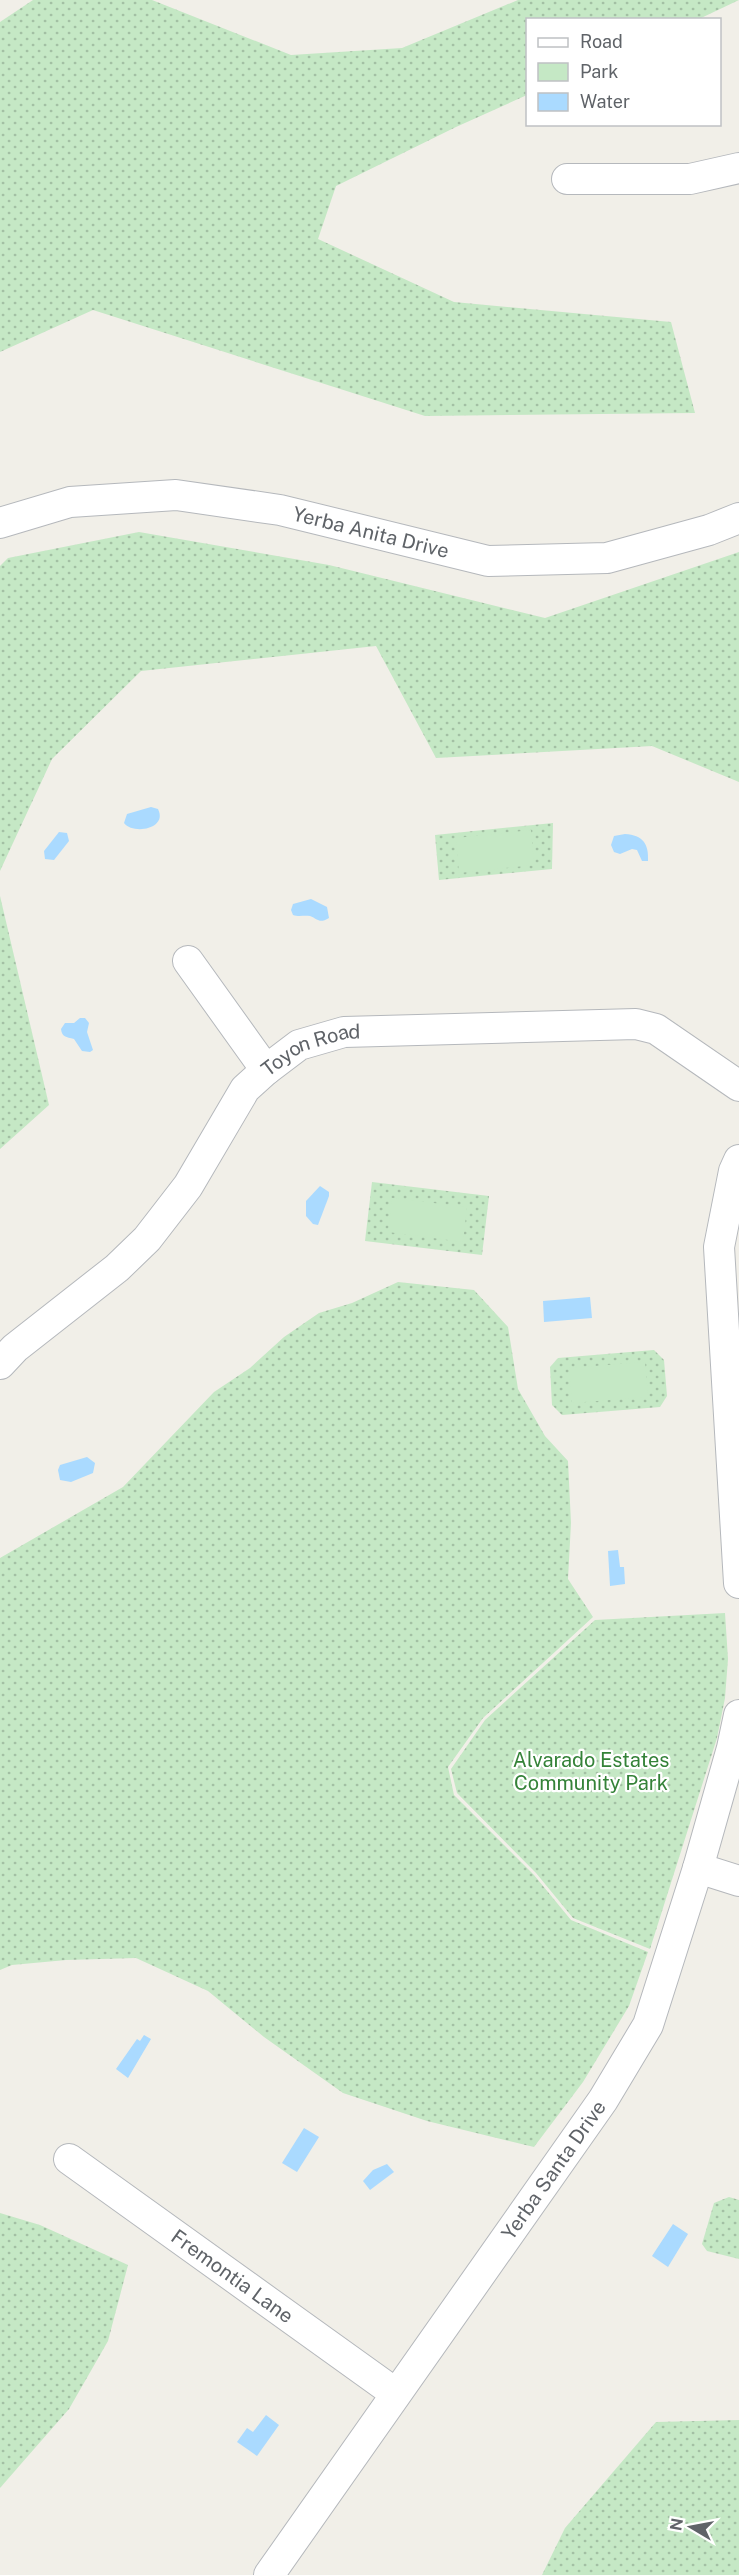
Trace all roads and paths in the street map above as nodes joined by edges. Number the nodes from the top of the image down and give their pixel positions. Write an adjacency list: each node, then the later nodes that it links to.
1 (739, 168): 2 (street)
2 (567, 179)
3 (739, 518): 4 (street, Yerba Anita Drive)
4 (0, 523)
5 (188, 961): 6 (street)
6 (266, 1070): 7 (street, Toyon Road); 9 (street, Toyon Road)
7 (739, 1086)
8 (739, 1160): 10 (street)
9 (0, 1364)
10 (739, 1583)
11 (739, 1715): 12 (street, Yerba Santa Drive)
12 (698, 1868): 13 (street); 15 (street, Yerba Santa Drive)
13 (739, 1881)
14 (69, 2159): 15 (street, Fremontia Lane)
15 (395, 2392): 16 (street, Yerba Santa Drive)
16 (269, 2575)

